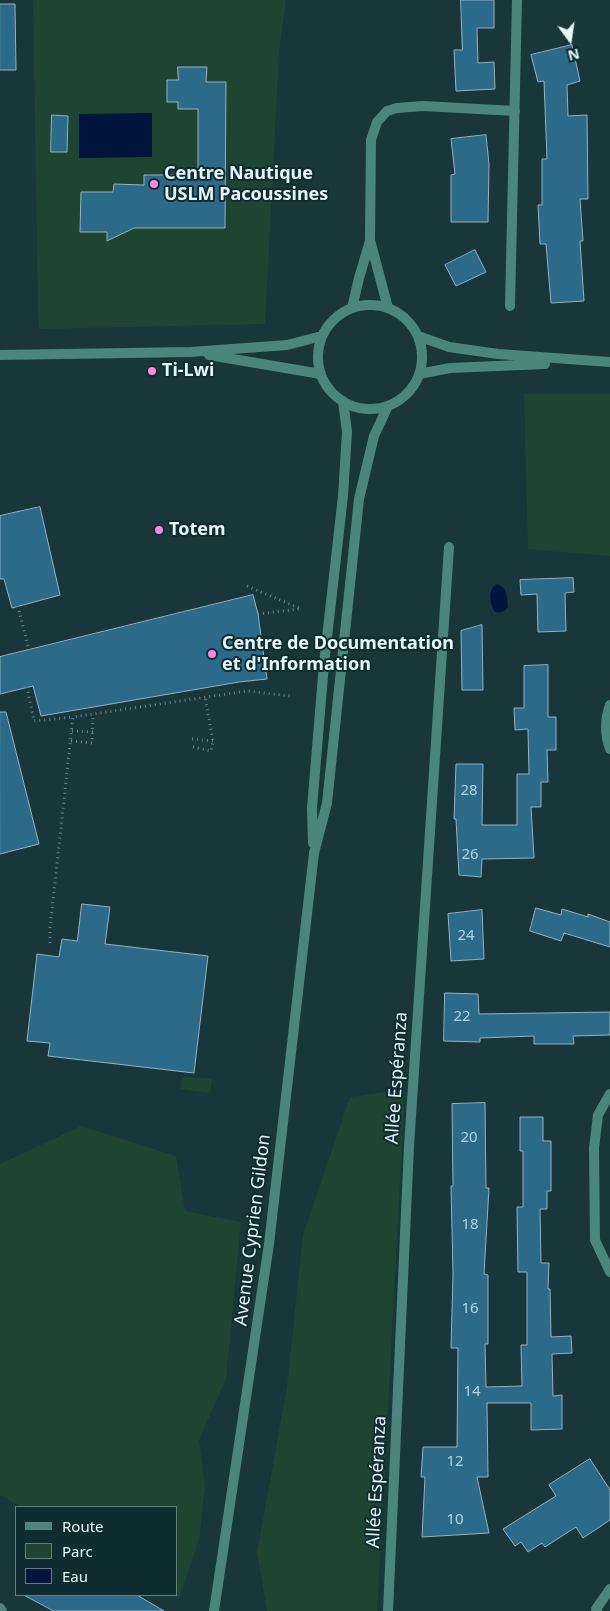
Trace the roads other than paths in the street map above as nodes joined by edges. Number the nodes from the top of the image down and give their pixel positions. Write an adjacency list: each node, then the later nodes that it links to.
1 (517, 0): 2 (street)
2 (515, 111): 3 (street); 4 (street)
3 (370, 240): 5 (street); 6 (street)
4 (510, 306)
5 (352, 308): 6 (street); 7 (street)
6 (388, 308): 8 (street)
7 (322, 336): 9 (street); 13 (street)
8 (418, 336): 11 (street); 14 (street)
9 (191, 352): 10 (street); 13 (street)
10 (0, 355)
11 (589, 362): 12 (street); 14 (street)
12 (610, 362)
13 (321, 374): 15 (street)
14 (419, 374): 16 (street)
15 (343, 401): 16 (street); 20 (street, Avenue Cyprien Gildon)
16 (388, 406): 20 (street, Avenue Cyprien Gildon)
17 (449, 547): 25 (street, Allée Espéranza)
18 (610, 705): 19 (street)
19 (610, 749)
20 (314, 852): 24 (street, Avenue Cyprien Gildon)
21 (610, 1094): 22 (street)
22 (610, 1272)
23 (610, 1589): 26 (street)
24 (214, 1611)
25 (388, 1611)
26 (596, 1611)

